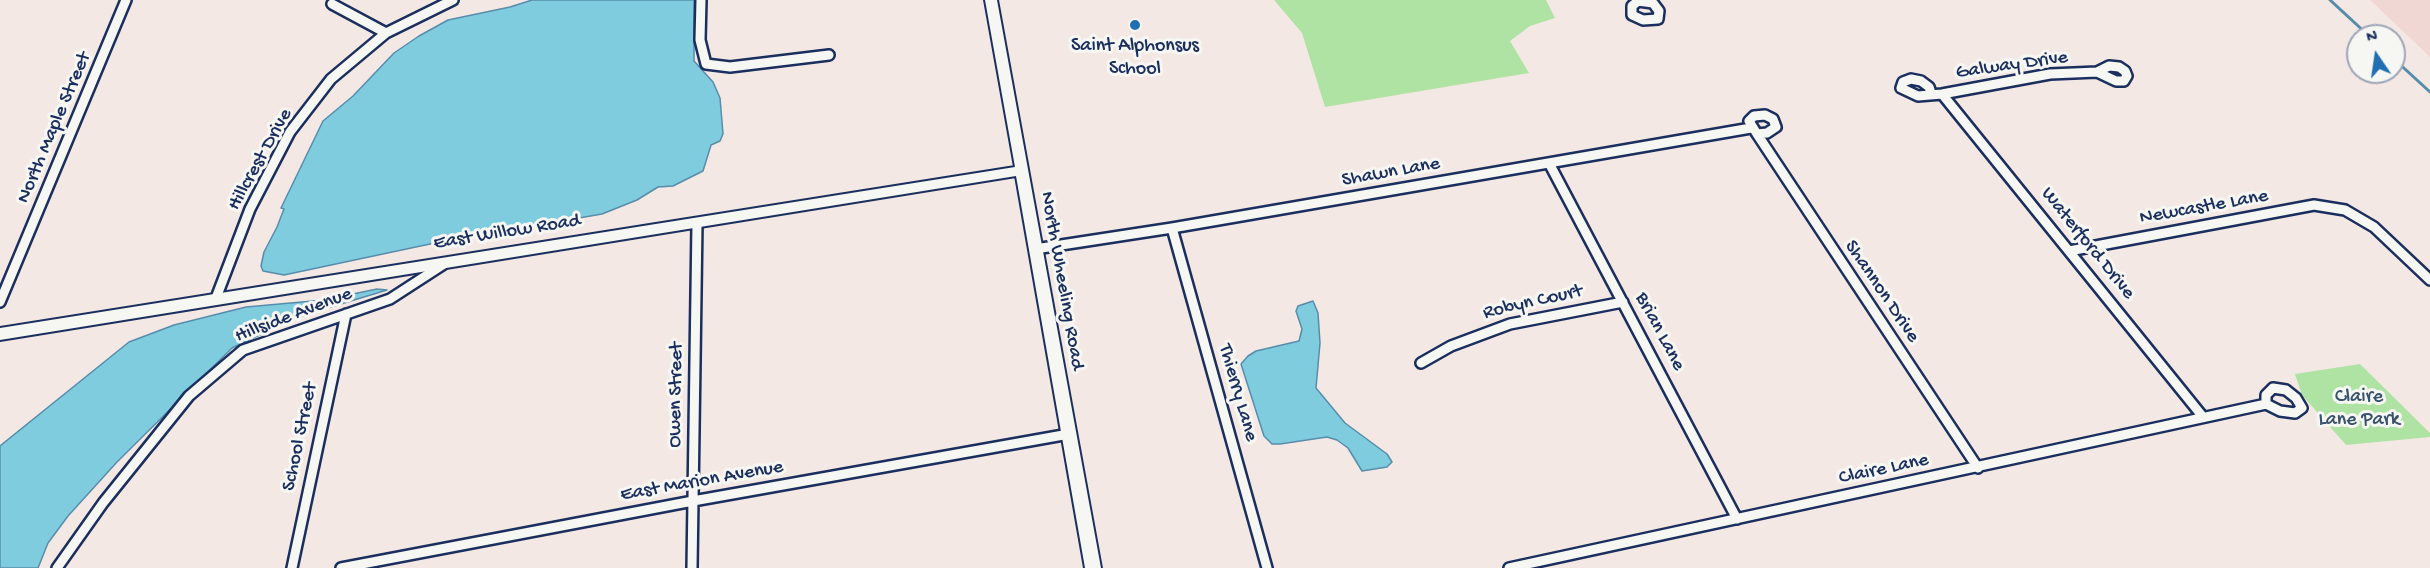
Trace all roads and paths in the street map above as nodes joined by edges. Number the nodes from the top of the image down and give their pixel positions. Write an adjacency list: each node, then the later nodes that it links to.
1 (126, 0): 21 (street, North Maple Street)
2 (453, 0): 6 (street, Hillcrest Drive)
3 (701, 0): 7 (street)
4 (991, 0): 13 (street, North Wheeling Road)
5 (332, 4): 6 (street)
6 (386, 33): 20 (street, Hillcrest Drive)
7 (829, 55)
8 (2097, 72): 10 (street, Galway Drive)
9 (1931, 93): 10 (street, Galway Drive)
10 (1942, 94): 17 (street, Waterford Drive)
11 (1754, 131): 12 (street, Shawn Lane); 29 (street, Shannon Drive)
12 (1549, 163): 15 (street, Shawn Lane); 22 (street, Brian Lane)
13 (1021, 171): 14 (street, East Willow Road); 16 (street, North Wheeling Road)
14 (697, 223): 18 (street, East Willow Road); 30 (street, Owen Street)
15 (1172, 228): 16 (street, Shawn Lane); 37 (street, Thierry Lane)
16 (1035, 249): 28 (street, North Wheeling Road)
17 (2069, 251): 19 (street, Newcastle Lane); 27 (street, Waterford Drive)
18 (450, 261): 20 (street, East Willow Road); 23 (street, Hillside Avenue)
19 (2429, 277)
20 (216, 298): 24 (street, East Willow Road)
21 (0, 302)
22 (1623, 302): 25 (street, Robyn Court); 31 (street, Brian Lane)
23 (346, 314): 32 (street, Hillside Avenue); 33 (street, School Street)
24 (0, 334)
25 (1421, 363)
26 (2266, 404): 27 (street, Claire Lane)
27 (2203, 417): 29 (street, Claire Lane)
28 (1069, 434): 30 (street, East Marion Avenue); 36 (street, North Wheeling Road)
29 (1978, 468): 31 (street, Claire Lane)
30 (693, 501): 34 (street, East Marion Avenue); 35 (street, Owen Street)
31 (1737, 519): 38 (street, Claire Lane)
32 (57, 568)
33 (292, 568)
34 (341, 568)
35 (692, 568)
36 (1093, 568)
37 (1267, 568)
38 (1509, 568)

